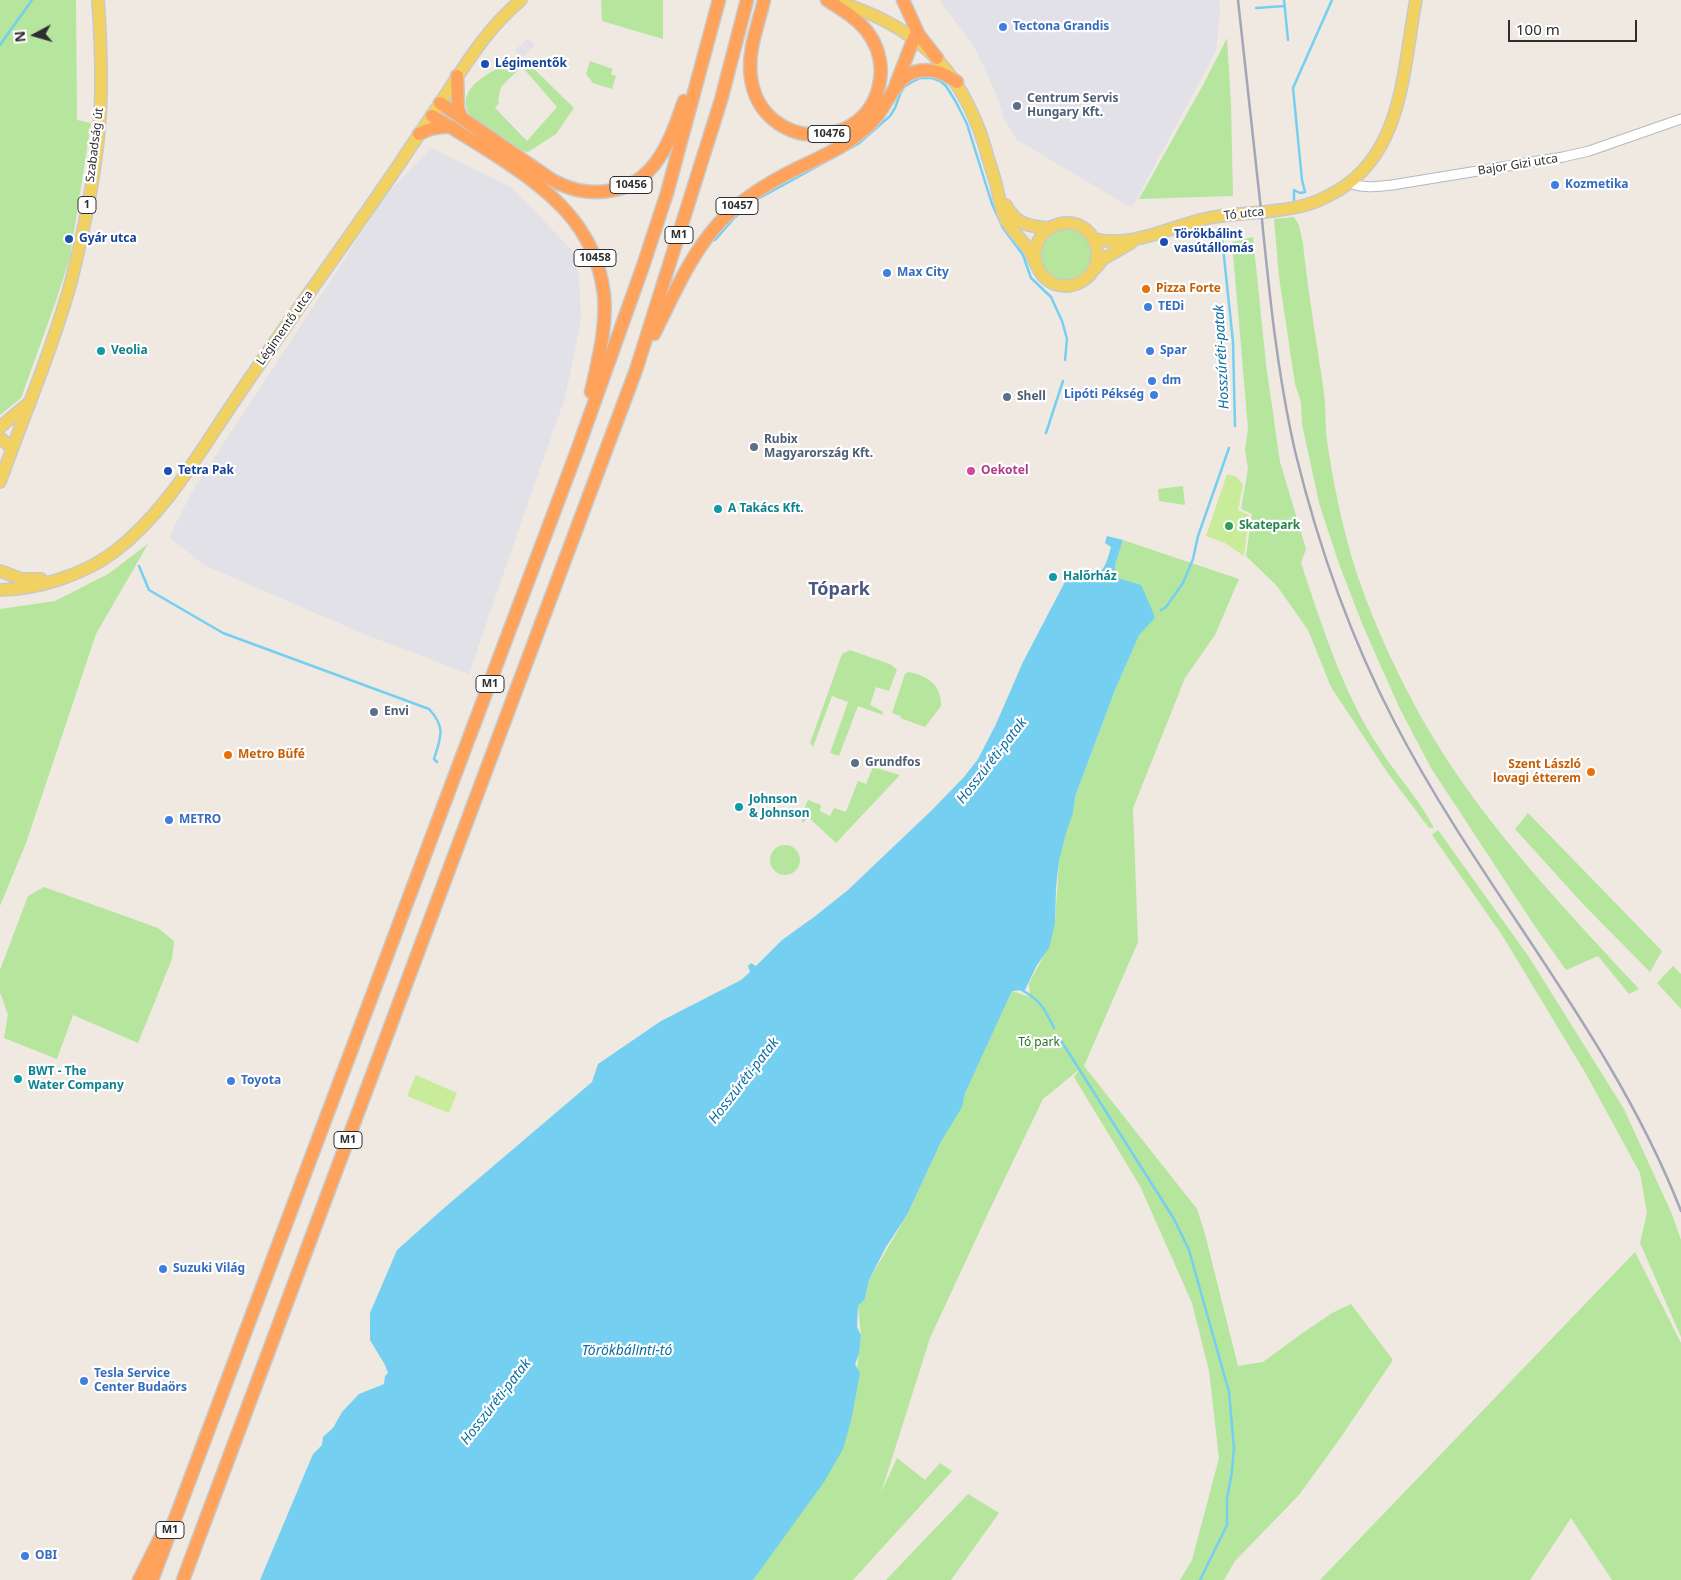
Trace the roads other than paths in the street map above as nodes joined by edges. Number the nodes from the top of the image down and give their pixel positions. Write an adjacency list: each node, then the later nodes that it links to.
1 (98, 0): 30 (main road, Szabadság út / 1)
2 (521, 0): 13 (main road, Légimentő utca)
3 (719, 0): 10 (highway, M1)
4 (747, 0): 29 (highway, M1)
5 (827, 0): 9 (highway, 10476)
6 (831, 0): 11 (main road)
7 (902, 0): 12 (highway)
8 (1416, 0): 23 (main road, Tó utca)
9 (764, 2)
10 (715, 16): 18 (highway, 10456); 34 (highway, M1)
11 (914, 38): 12 (main road); 15 (highway, 10457)
12 (937, 58): 14 (main road)
13 (457, 76): 16 (main road, Légimentő utca); 18 (highway)
14 (957, 82): 15 (highway, 10457); 22 (main road)
15 (892, 94): 29 (highway, 10457)
16 (440, 103): 17 (main road, Légimentő utca); 18 (highway, 10456)
17 (432, 116): 20 (highway, 10458); 21 (main road, Légimentő utca)
18 (462, 118)
19 (1681, 119): 23 (street, Bajor Gizi utca)
20 (452, 127): 21 (highway); 34 (highway, 10458)
21 (419, 134): 39 (main road, Légimentő utca)
22 (996, 183): 24 (main road); 27 (main road)
23 (1351, 183): 26 (main road, Tó utca)
24 (1050, 228): 25 (main road); 27 (main road)
25 (1094, 239): 26 (main road, Tó utca); 28 (main road)
26 (1134, 241): 28 (main road, Tó utca)
27 (1036, 263): 28 (main road)
28 (1094, 269)
29 (636, 370): 45 (highway, M1)
30 (30, 402): 31 (main road); 33 (main road, 1)
31 (0, 428)
32 (0, 438): 33 (main road)
33 (12, 448): 35 (main road, 1)
34 (577, 452): 42 (highway, M1)
35 (0, 482)
36 (0, 572): 38 (main road)
37 (0, 578): 38 (main road)
38 (22, 579): 39 (main road)
39 (58, 580): 40 (main road, Légimentő utca); 41 (main road)
40 (0, 590)
41 (0, 598)
42 (189, 1480): 43 (highway); 44 (highway, M1)
43 (139, 1580)
44 (152, 1580)
45 (183, 1580)

